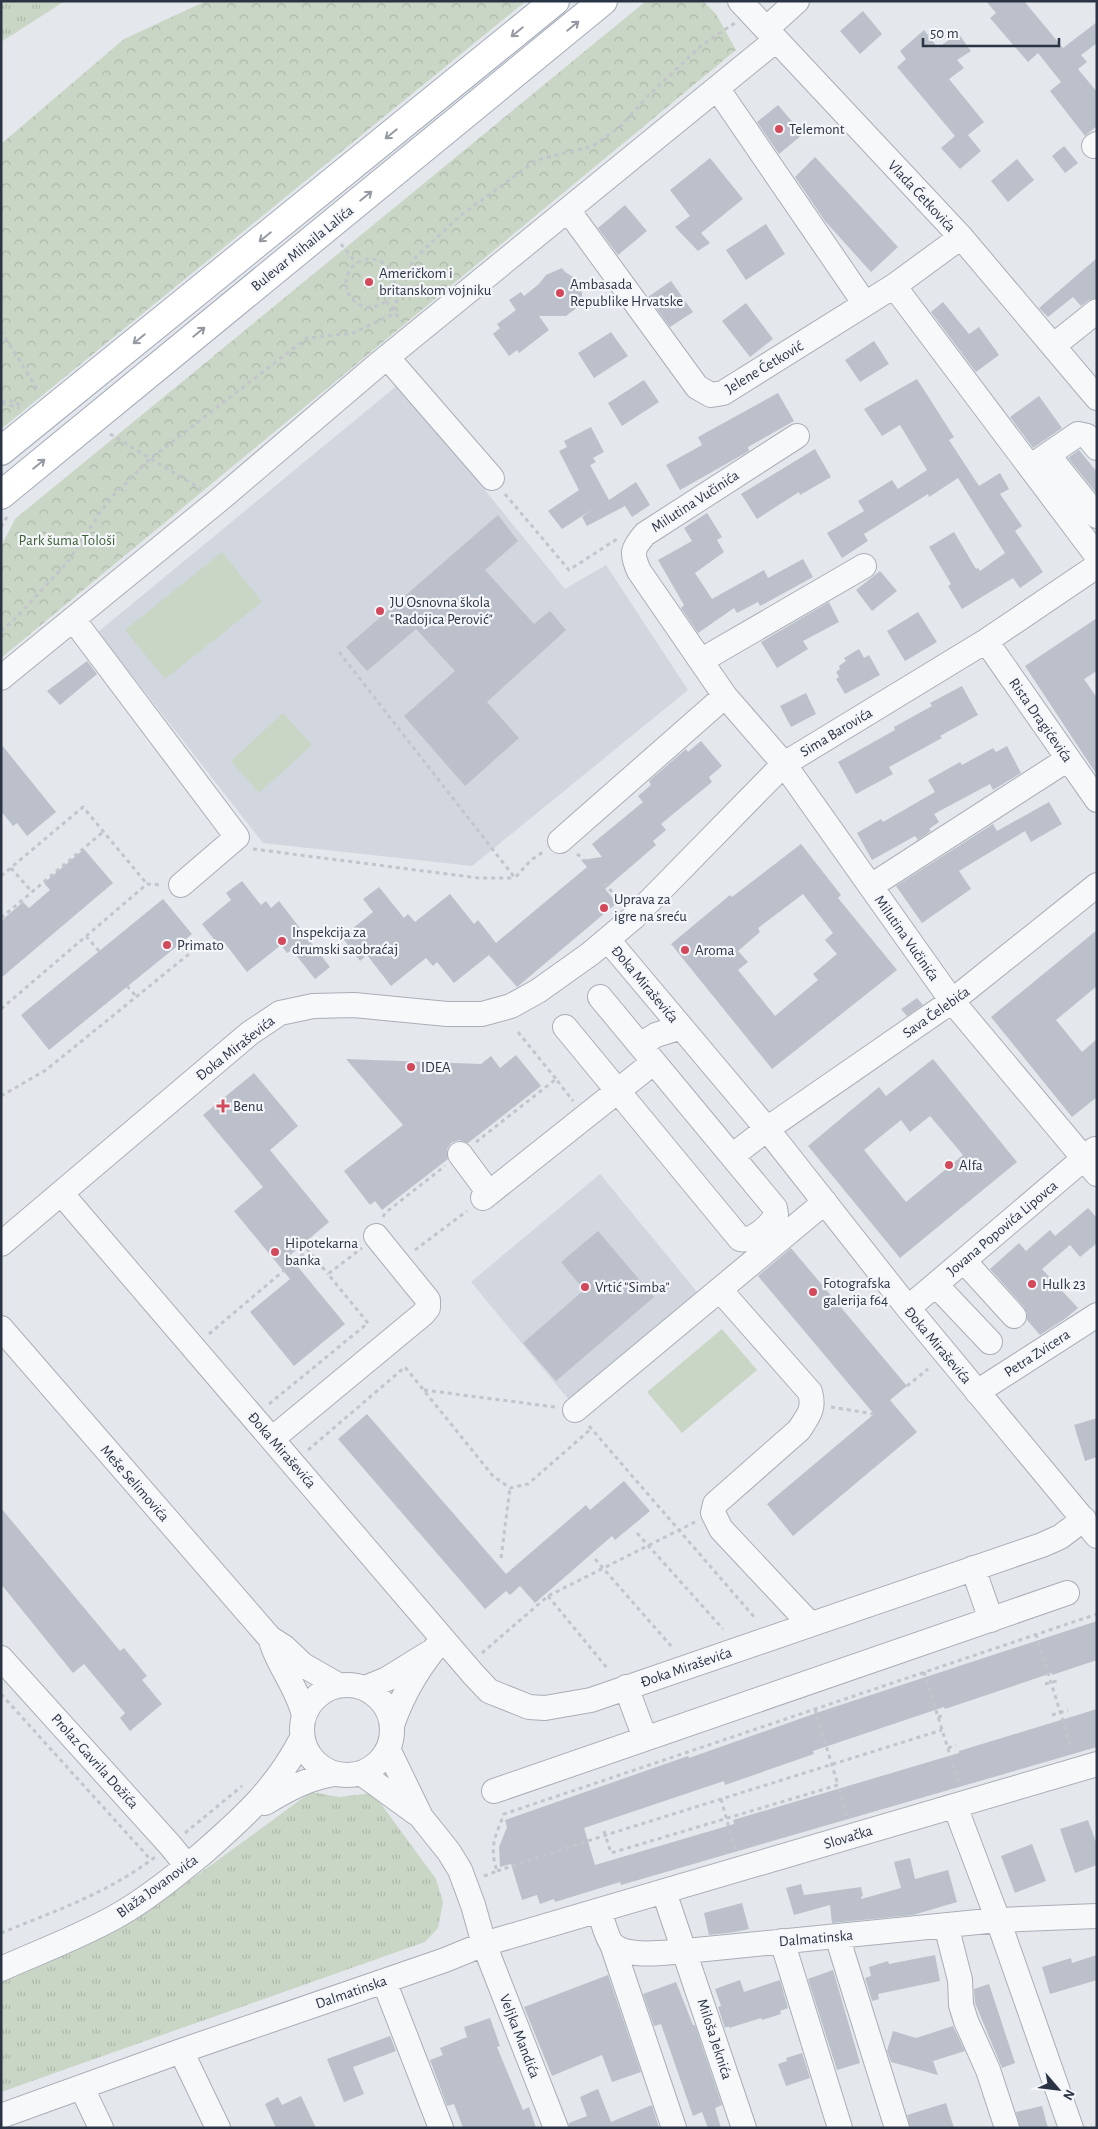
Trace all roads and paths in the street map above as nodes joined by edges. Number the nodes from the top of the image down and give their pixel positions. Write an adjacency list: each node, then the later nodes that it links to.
1 (555, 1): 26 (main road, one-way to 26)
2 (603, 1): 30 (main road, Bulevar Mihaila Lalića, one-way to 2)
3 (797, 1): 5 (street)
4 (738, 12): 5 (street, Vlada Ćetkovića); 27 (path)
5 (771, 35): 6 (street); 8 (street, Vlada Ćetkovića)
6 (718, 88): 7 (street); 13 (street)
7 (568, 210): 13 (street, Jelene Ćetković); 18 (street)
8 (961, 237): 11 (street, Jelene Ćetković); 17 (street, Vlada Ćetkovića)
9 (336, 238): 10 (path)
10 (356, 263): 12 (path); 12 (path)
11 (894, 286): 13 (street, Jelene Ćetković); 28 (street)
12 (386, 301): 15 (path)
13 (865, 304)
14 (1097, 311): 17 (street)
15 (404, 326)
16 (1, 331): 20 (path)
17 (1054, 346): 19 (street, Vlada Ćetkovića)
18 (388, 357): 29 (street); 31 (street)
19 (1096, 396)
20 (44, 400)
21 (1, 402): 22 (path)
22 (25, 410)
23 (104, 430): 27 (path)
24 (797, 436): 34 (street, Milutina Vučinića)
25 (1097, 448): 28 (street)
26 (1, 451)
27 (151, 458): 31 (path); 39 (path)
28 (1039, 461): 32 (street); 33 (street)
29 (492, 478): 34 (path)
30 (1, 495)
31 (219, 500): 38 (street)
32 (1097, 516)
33 (1089, 528): 35 (street)
34 (645, 534): 42 (street, Milutina Vučinića)
35 (1097, 556)
36 (864, 566): 42 (street)
37 (1097, 566): 40 (street, Sima Barovića)
38 (73, 619): 43 (street); 49 (street)
39 (1, 631)
40 (986, 641): 45 (street, Rista Dragićevića); 46 (street, Sima Barovića)
41 (339, 652): 54 (path)
42 (702, 660): 44 (street, Milutina Vučinića)
43 (1, 678)
44 (725, 696): 46 (street, Milutina Vučinića); 50 (street)
45 (1068, 759): 47 (street, Rista Dragićevića); 58 (street)
46 (784, 764): 58 (street, Milutina Vučinića); 62 (street, Sima Barovića)
47 (1097, 800)
48 (103, 832): 52 (path); 55 (path); 59 (path)
49 (238, 837): 54 (path); 57 (street)
50 (560, 841): 51 (path); 54 (path)
51 (584, 859)
52 (11, 868): 53 (path); 59 (path)
53 (1, 876)
54 (515, 878)
55 (147, 884): 57 (path); 61 (path)
56 (1097, 885): 68 (street, Sava Čelebića)
57 (181, 886)
58 (871, 886): 68 (street, Milutina Vučinića)
59 (32, 892): 60 (path)
60 (1, 918)
61 (86, 936): 63 (path); 69 (path)
62 (608, 940): 71 (street, Đoka Miraševića); 82 (street, Đoka Miraševića)
63 (99, 952)
64 (189, 954): 66 (path)
65 (127, 986): 66 (path)
66 (136, 996): 76 (path)
67 (600, 997): 73 (street)
68 (952, 1001): 78 (street, Sava Čelebića); 81 (street, Milutina Vučinića)
69 (1, 1009)
70 (565, 1027): 75 (street)
71 (681, 1027): 73 (street); 78 (street, Đoka Miraševića)
72 (518, 1032): 74 (path)
73 (647, 1054): 75 (street); 80 (street)
74 (556, 1079): 77 (path); 79 (path)
75 (617, 1091): 77 (street); 80 (street)
76 (1, 1096)
77 (586, 1116): 83 (street)
78 (767, 1129): 80 (street, Sava Čelebića); 84 (street, Đoka Miraševića)
79 (460, 1154): 83 (street); 85 (path)
80 (732, 1156)
81 (1093, 1160): 88 (street, Jovana Popovića Lipovca)
82 (61, 1193): 87 (street, Đoka Miraševića); 107 (street, Đoka Miraševića)
83 (486, 1196): 86 (path)
84 (825, 1202): 91 (street); 92 (street, Đoka Miraševića)
85 (384, 1228): 89 (path); 107 (street)
86 (410, 1243)
87 (1, 1244)
88 (964, 1260): 90 (street, Jovana Popovića Lipovca); 93 (street)
89 (328, 1274): 96 (path); 103 (path)
90 (936, 1285): 92 (street, Jovana Popovića Lipovca); 97 (street)
91 (720, 1290): 102 (street); 104 (street)
92 (908, 1308): 101 (street, Đoka Miraševića)
93 (1014, 1316)
94 (1097, 1316): 101 (street, Petra Zvicera)
95 (1, 1328): 127 (street, Meše Selimovića)
96 (209, 1334)
97 (990, 1342)
98 (928, 1369): 99 (path)
99 (907, 1386)
100 (424, 1390): 104 (path); 108 (path); 109 (path)
101 (977, 1392): 111 (street, Đoka Miraševića)
102 (813, 1403): 105 (path); 110 (street)
103 (269, 1404)
104 (575, 1410): 106 (path)
105 (874, 1414)
106 (591, 1429): 109 (path); 112 (path)
107 (272, 1439): 128 (street, Đoka Miraševića)
108 (308, 1450)
109 (510, 1488): 115 (path)
110 (713, 1513): 112 (path); 124 (street)
111 (1090, 1527): 118 (street, Đoka Miraševića)
112 (679, 1530): 114 (path); 122 (path)
113 (637, 1534): 114 (path)
114 (648, 1546): 117 (path); 125 (path)
115 (500, 1558)
116 (595, 1559): 117 (path)
117 (603, 1568): 120 (path); 129 (path)
118 (973, 1568): 123 (street); 124 (street, Đoka Miraševića)
119 (1067, 1593): 123 (street)
120 (548, 1596): 130 (path); 132 (path)
121 (1097, 1614): 126 (path)
122 (755, 1618)
123 (991, 1620): 150 (street)
124 (810, 1624): 138 (street, Đoka Miraševića)
125 (723, 1629)
126 (1036, 1634): 133 (path); 135 (path)
127 (270, 1638): 137 (street, Meše Selimovića); 148 (street, Meše Selimovića)
128 (438, 1645): 138 (street, Đoka Miraševića); 139 (street); 147 (street)
129 (671, 1646)
130 (482, 1654)
131 (1, 1658): 170 (street, Prolaz Gavrila Dožića)
132 (607, 1668)
133 (924, 1672): 141 (path); 146 (path)
134 (1057, 1681): 135 (path)
135 (1051, 1682): 136 (path); 143 (path)
136 (1045, 1684)
137 (338, 1685): 139 (street); 148 (street)
138 (626, 1687): 150 (street)
139 (365, 1688): 147 (street)
140 (1, 1694): 169 (path)
141 (815, 1709): 155 (path); 171 (path)
142 (1068, 1710): 143 (path)
143 (1061, 1712): 145 (path); 154 (path)
144 (945, 1715): 146 (path)
145 (1052, 1715)
146 (938, 1717): 149 (path)
147 (392, 1725): 153 (street)
148 (303, 1727): 158 (street); 163 (street, Blaža Jovanovića)
149 (942, 1730): 152 (path); 155 (path)
150 (645, 1738): 160 (street)
151 (956, 1745): 152 (path)
152 (948, 1748): 161 (path)
153 (388, 1749): 157 (street); 164 (street)
154 (1074, 1756)
155 (832, 1764): 159 (path); 162 (path)
156 (1097, 1764): 161 (street, Slovačka)
157 (361, 1773): 158 (street); 164 (street)
158 (335, 1774): 163 (street, Blaža Jovanovića)
159 (838, 1785): 165 (path); 166 (path)
160 (494, 1791)
161 (958, 1797): 173 (street, Slovačka); 176 (street)
162 (721, 1799): 165 (path); 167 (path)
163 (249, 1813): 170 (street, Blaža Jovanovića)
164 (421, 1817): 180 (street, Veljka Mandića)
165 (727, 1818): 167 (path); 168 (path)
166 (848, 1819)
167 (605, 1833): 171 (path)
168 (737, 1857)
169 (151, 1860)
170 (187, 1866): 183 (street, Blaža Jovanovića)
171 (497, 1871): 172 (path)
172 (484, 1877)
173 (664, 1892): 174 (street, Slovačka); 182 (street)
174 (599, 1911): 180 (street, Dalmatinska); 181 (street)
175 (1097, 1916): 176 (street, Dalmatinska)
176 (998, 1920): 177 (street, Dalmatinska); 197 (street)
177 (946, 1925): 178 (street, Dalmatinska); 196 (street)
178 (837, 1936): 179 (street, Dalmatinska); 195 (street)
179 (782, 1941): 182 (street, Dalmatinska); 194 (street)
180 (484, 1944): 184 (street, Dalmatinska); 191 (street, Veljka Mandića)
181 (612, 1944): 182 (street, Dalmatinska); 192 (street)
182 (686, 1951): 193 (street, Miloša Jeknića)
183 (1, 1969)
184 (384, 1981): 185 (street, Dalmatinska); 190 (street)
185 (181, 2050): 186 (street, Dalmatinska); 189 (street)
186 (82, 2088): 187 (street, Dalmatinska); 188 (street)
187 (1, 2116)
188 (101, 2128)
189 (218, 2128)
190 (440, 2128)
191 (556, 2128)
192 (674, 2128)
193 (744, 2128)
194 (840, 2128)
195 (897, 2128)
196 (1007, 2128)
197 (1070, 2128)

